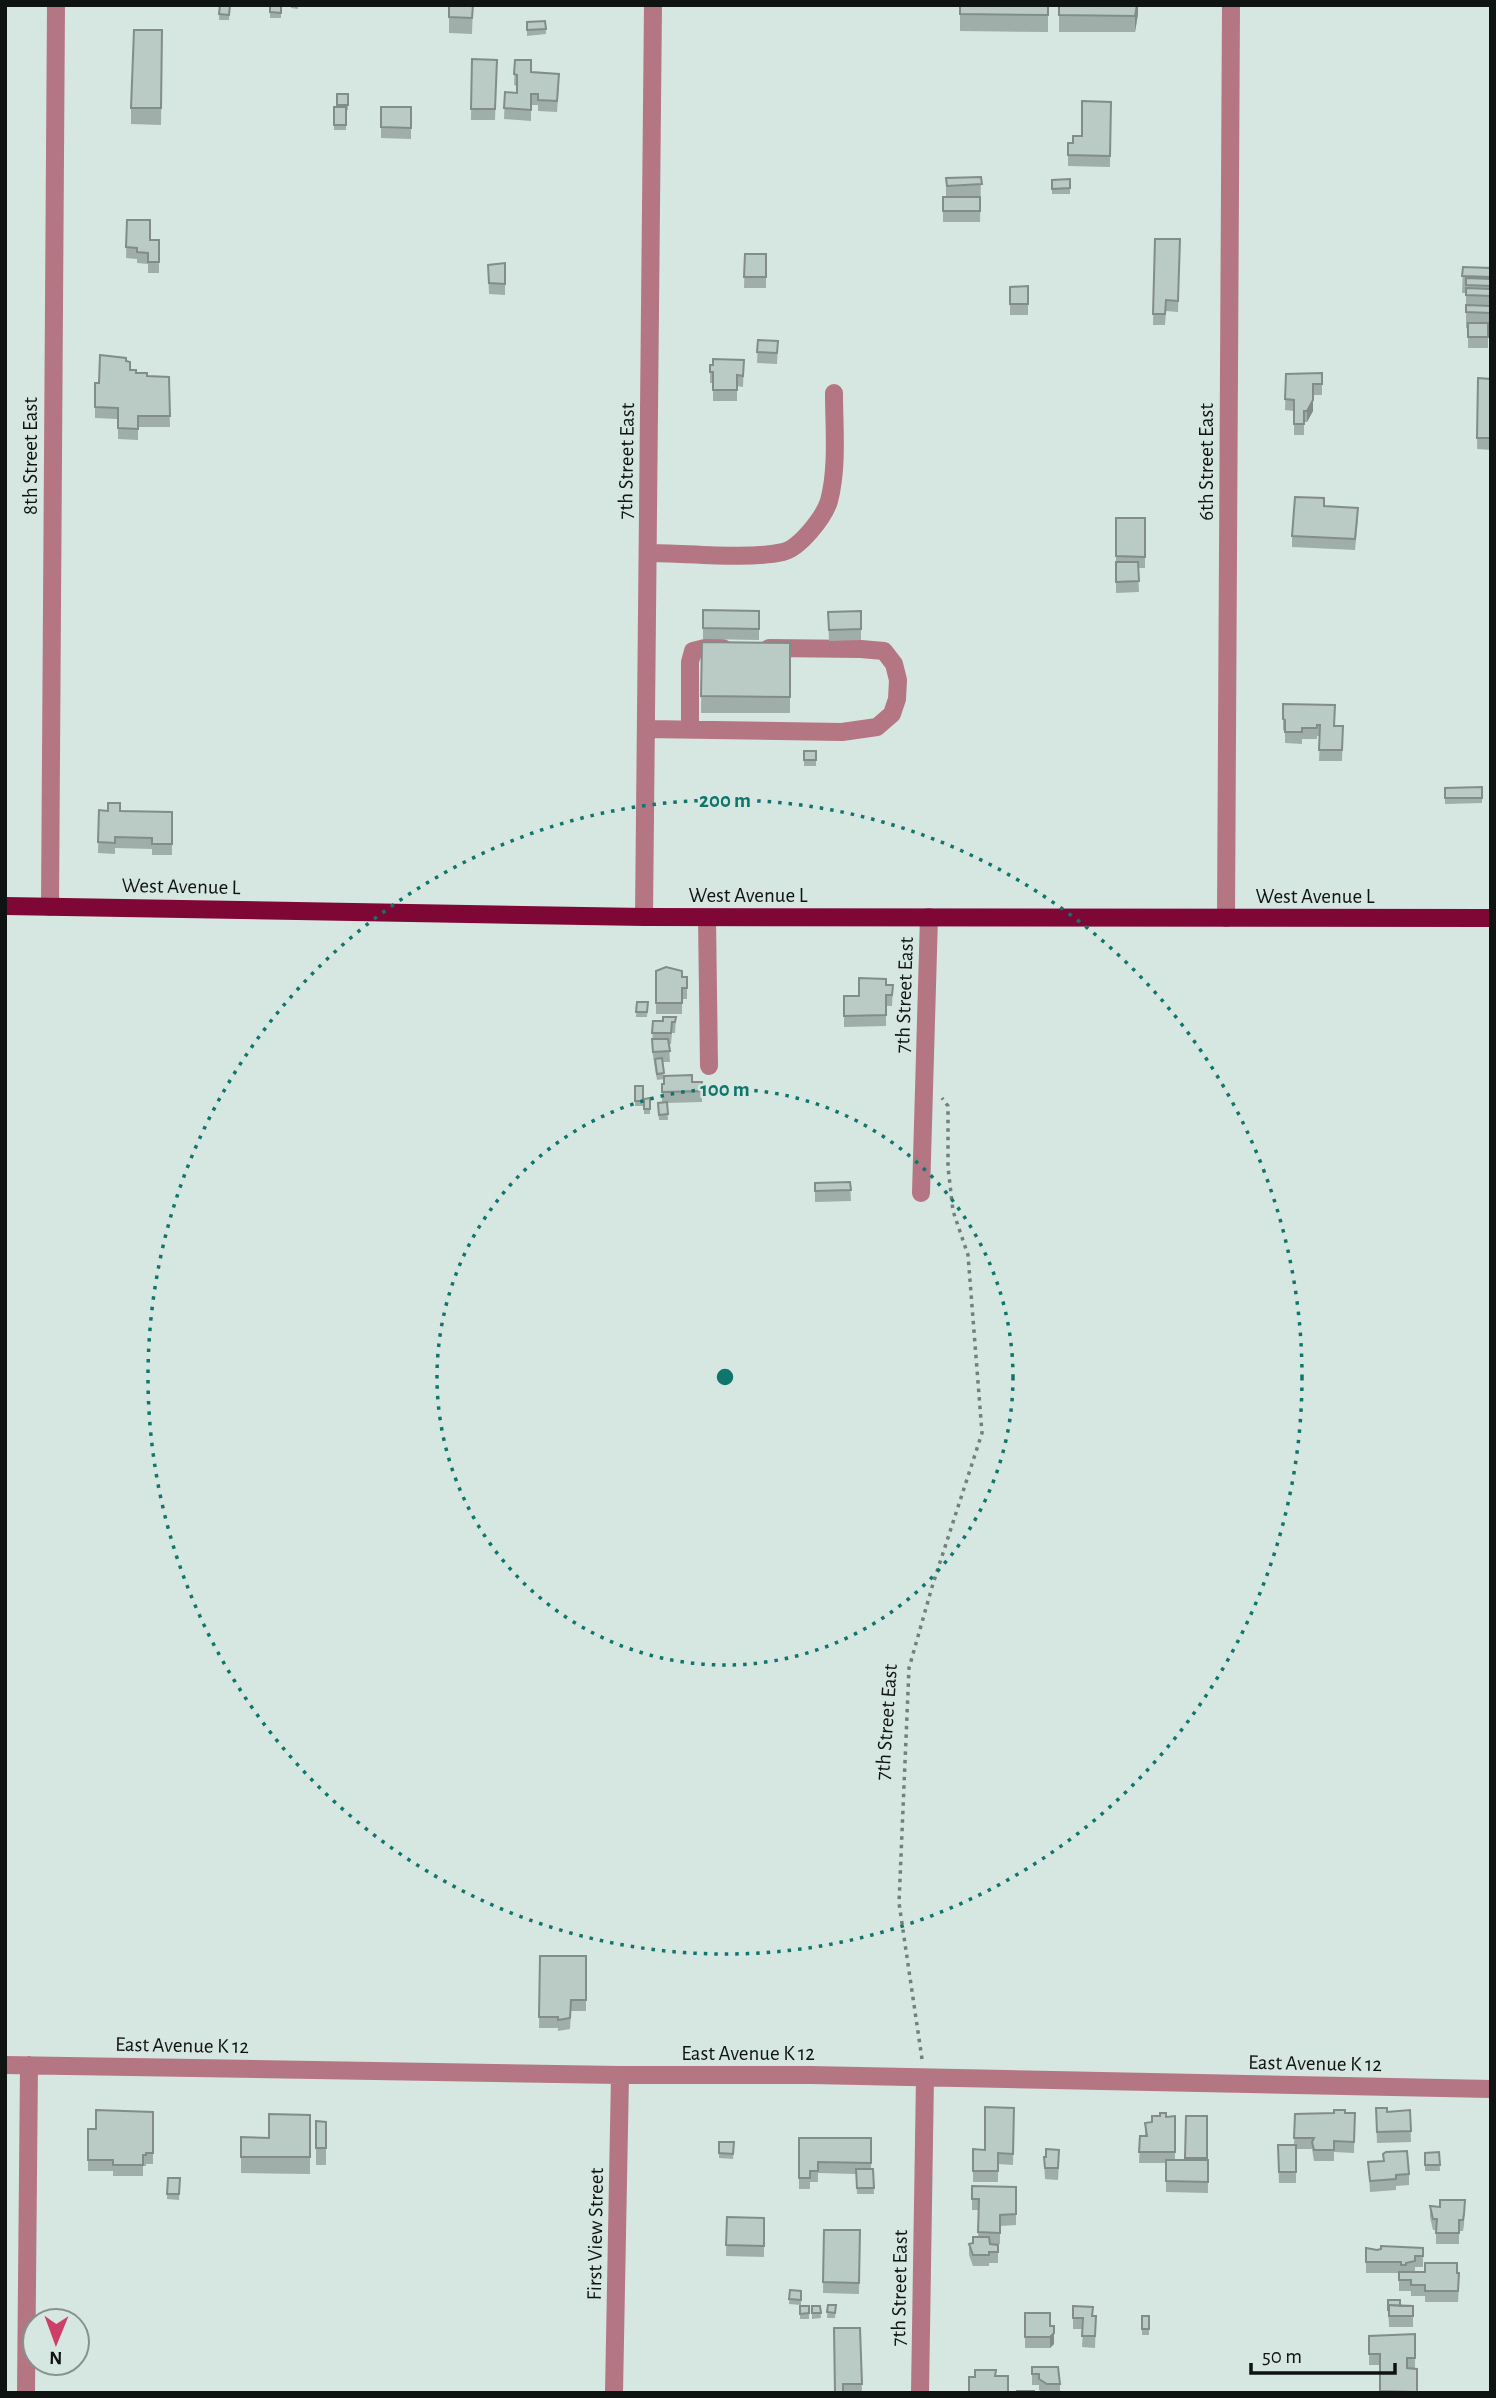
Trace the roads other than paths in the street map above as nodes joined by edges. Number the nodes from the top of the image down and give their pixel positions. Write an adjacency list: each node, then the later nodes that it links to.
1 (56, 5): 9 (street, 8th Street East)
2 (653, 5): 5 (street, 7th Street East)
3 (1231, 5): 14 (street, 6th Street East)
4 (834, 393): 5 (street)
5 (648, 553): 6 (street, 7th Street East)
6 (646, 729): 7 (street); 10 (street, 7th Street East)
7 (690, 729): 7 (street)
8 (5, 906): 9 (main road, West Avenue L)
9 (50, 907): 10 (main road, West Avenue L)
10 (644, 917): 12 (main road, West Avenue L)
11 (929, 917): 12 (main road, West Avenue L); 14 (main road, West Avenue L); 16 (street, 7th Street East)
12 (707, 918): 15 (street)
13 (1491, 918): 14 (main road, West Avenue L)
14 (1226, 919)
15 (709, 1066)
16 (921, 1192)
17 (5, 2065): 18 (street, East Avenue K 12)
18 (29, 2065): 19 (street, East Avenue K 12); 22 (street)
19 (620, 2075): 20 (street, East Avenue K 12); 23 (street, First View Street)
20 (925, 2078): 21 (street, East Avenue K 12); 24 (street, 7th Street East)
21 (1491, 2090)
22 (26, 2393)
23 (614, 2393)
24 (920, 2393)

